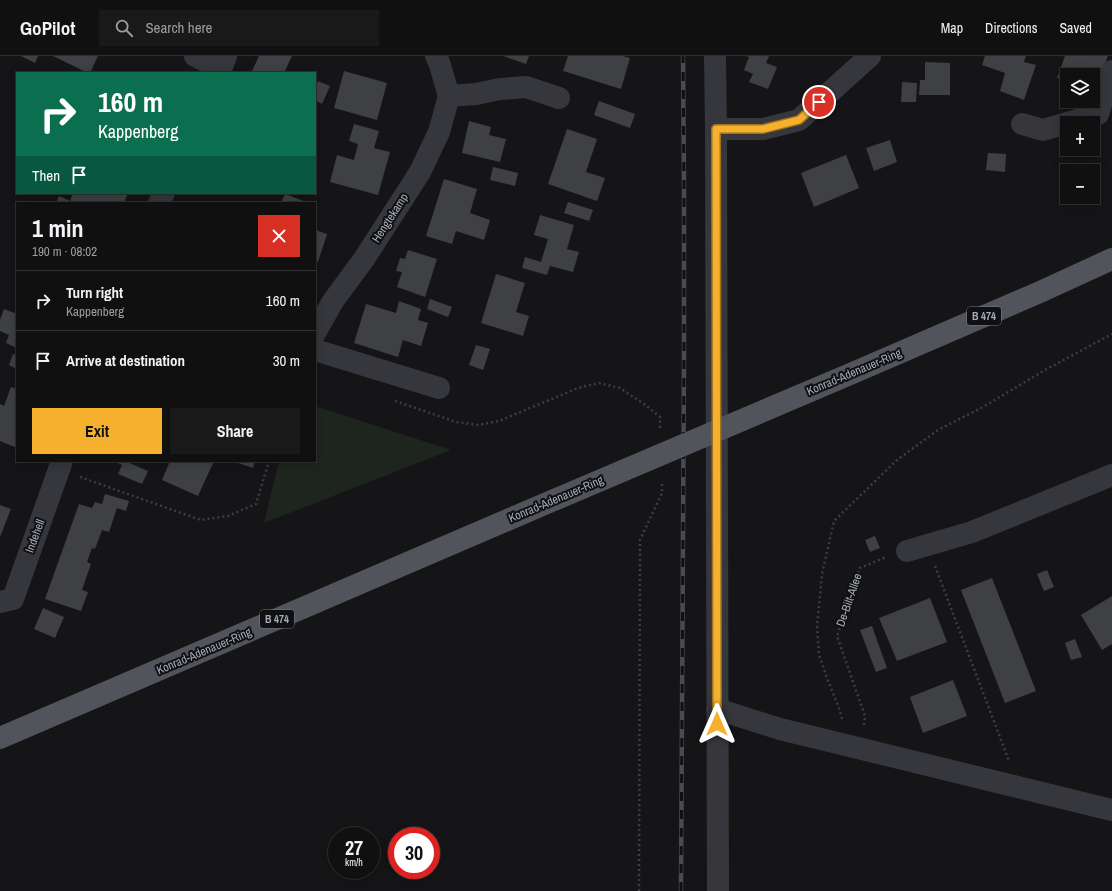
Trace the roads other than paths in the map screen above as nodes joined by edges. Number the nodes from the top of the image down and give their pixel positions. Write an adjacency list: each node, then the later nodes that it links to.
1 (195, 56): 5 (street)
2 (436, 56): 7 (street)
3 (715, 56): 10 (street)
4 (870, 56): 10 (street)
5 (222, 66)
6 (1112, 71): 9 (street)
7 (449, 96): 8 (street); 12 (street, Hengtekamp)
8 (558, 98)
9 (1022, 124)
10 (716, 129): 19 (street)
11 (1112, 259): 20 (main road, Konrad-Adenauer-Ring / B 474, bridge)
12 (316, 331)
13 (316, 350): 14 (street)
14 (439, 388)
15 (60, 465): 18 (street, Indehell)
16 (1112, 475): 17 (street)
17 (917, 548)
18 (0, 602)
19 (717, 709): 21 (street); 22 (street)
20 (0, 738)
21 (1112, 810)
22 (718, 891)

